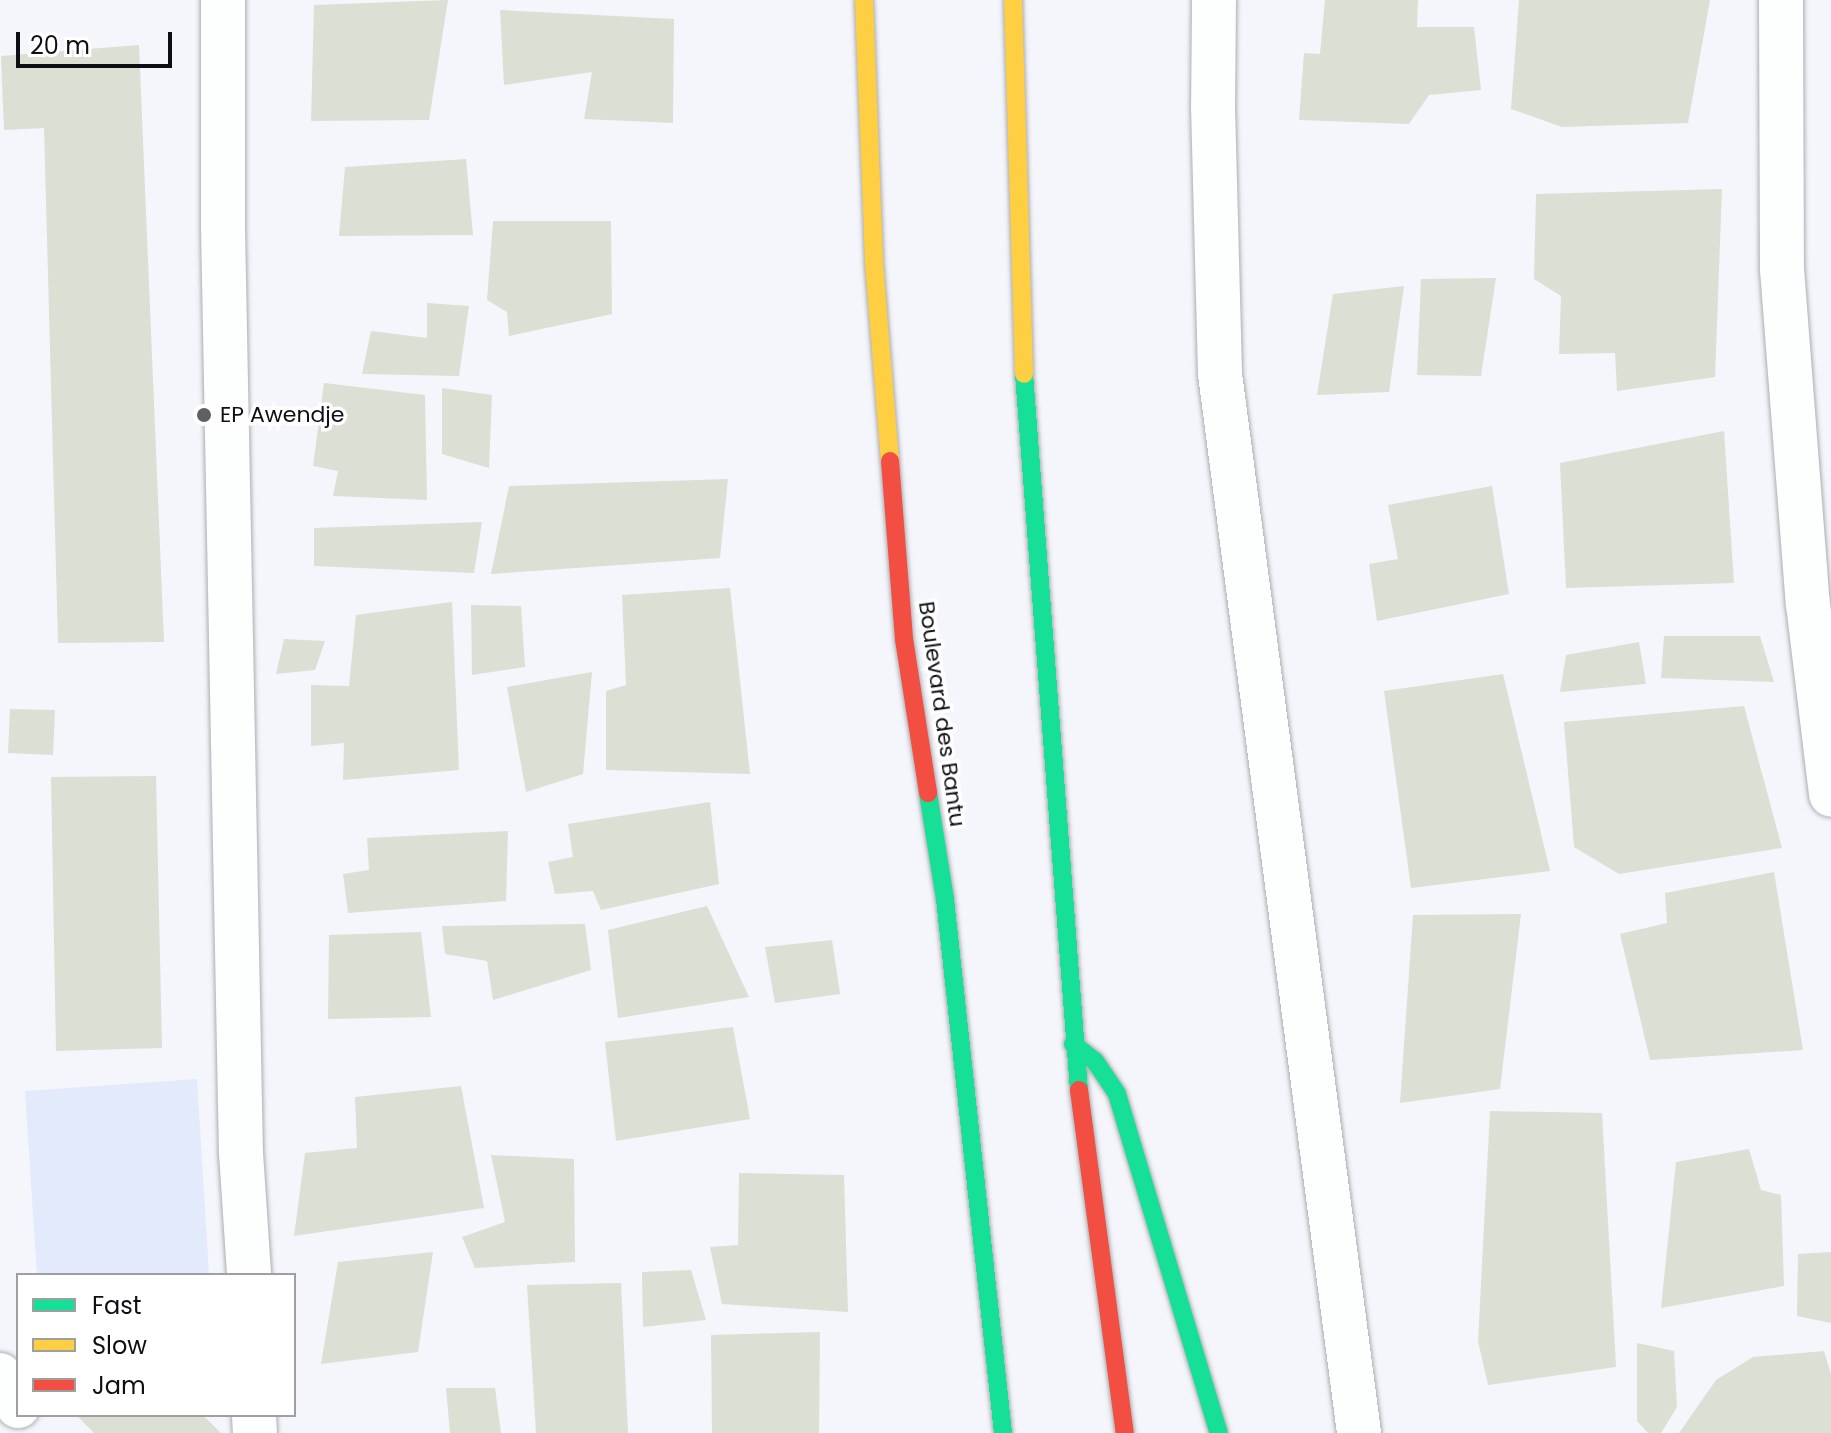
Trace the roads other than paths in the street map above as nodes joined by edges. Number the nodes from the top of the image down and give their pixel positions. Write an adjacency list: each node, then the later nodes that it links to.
1 (223, 0): 8 (street)
2 (864, 0): 11 (highway, Boulevard des Bantu)
3 (1013, 0): 7 (highway)
4 (1214, 0): 14 (street)
5 (1781, 0): 6 (street)
6 (1831, 795)
7 (1073, 1044): 12 (highway); 13 (highway)
8 (249, 1273)
9 (0, 1375): 10 (street)
10 (16, 1403)
11 (1003, 1433)
12 (1125, 1433)
13 (1219, 1433)
14 (1359, 1433)

